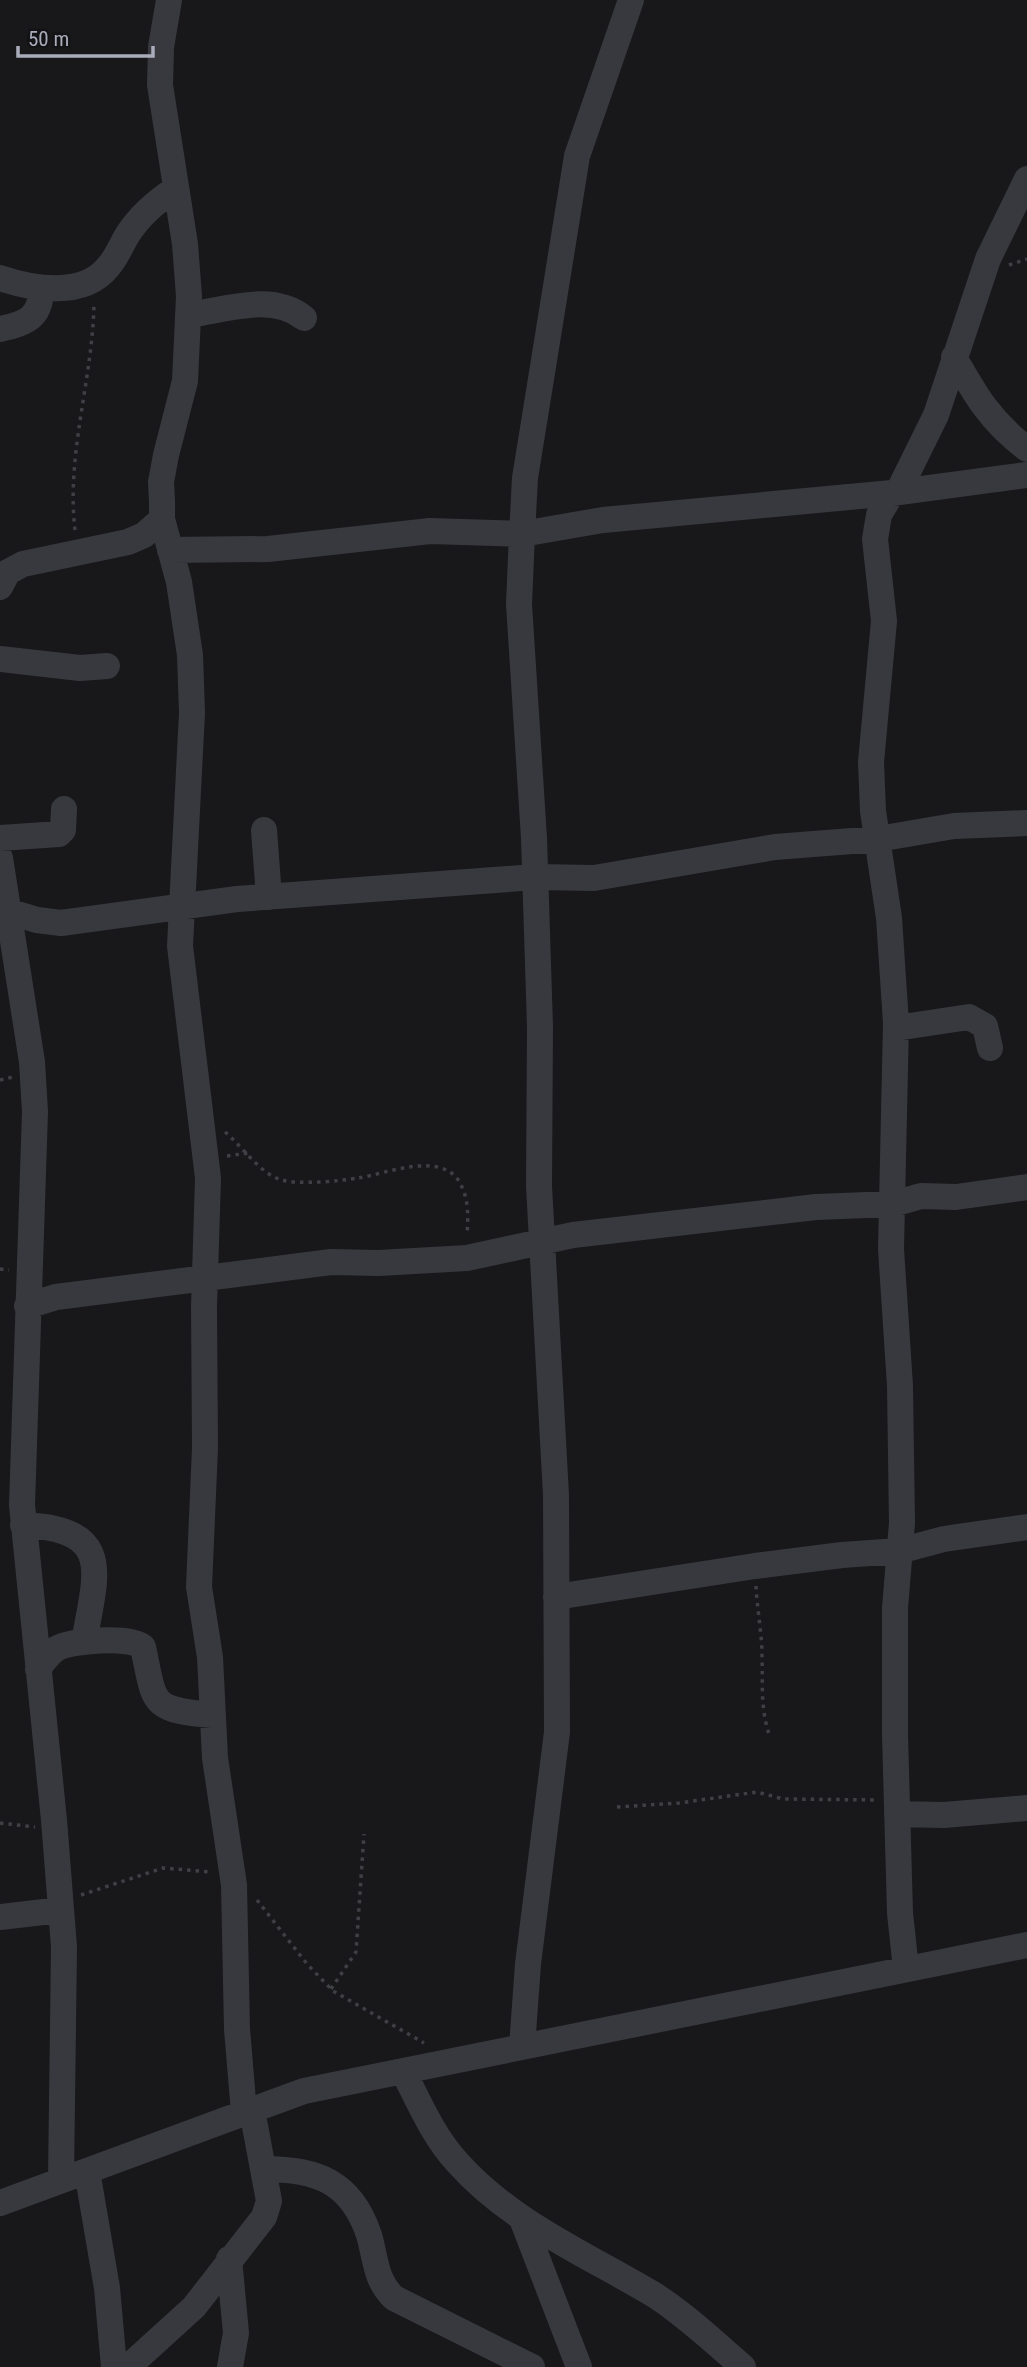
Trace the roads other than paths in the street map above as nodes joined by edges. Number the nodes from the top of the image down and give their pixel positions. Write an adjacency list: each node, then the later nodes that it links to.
1 (169, 0): 4 (street)
2 (631, 0): 15 (street)
3 (1027, 179): 10 (street)
4 (175, 189): 6 (street); 7 (street)
5 (0, 278): 6 (street)
6 (41, 289): 9 (street)
7 (188, 315): 8 (street); 14 (street)
8 (304, 318)
9 (0, 329)
10 (954, 357): 11 (street); 13 (street)
11 (1027, 449)
12 (1027, 475): 13 (street)
13 (895, 492): 15 (street); 24 (street)
14 (162, 519): 16 (street); 17 (street)
15 (522, 534): 16 (street); 26 (street)
16 (170, 550): 28 (street)
17 (0, 587)
18 (0, 659): 19 (street)
19 (107, 666)
20 (64, 808): 23 (street)
21 (1027, 823): 24 (street)
22 (264, 830): 27 (street)
23 (0, 838)
24 (878, 839): 26 (street); 30 (street)
25 (0, 858): 29 (street)
26 (535, 877): 27 (street); 34 (street)
27 (269, 897): 28 (street)
28 (181, 905): 29 (street); 35 (street)
29 (7, 911): 36 (street)
30 (896, 1028): 31 (street); 33 (street)
31 (990, 1048)
32 (1027, 1187): 33 (street)
33 (893, 1204): 34 (street); 39 (street)
34 (542, 1240): 35 (street); 40 (street)
35 (205, 1280): 36 (street); 43 (street)
36 (27, 1306): 37 (street)
37 (23, 1525): 41 (street); 42 (street)
38 (1026, 1531): 39 (street)
39 (899, 1551): 40 (street); 44 (street)
40 (556, 1597): 50 (street)
41 (85, 1642): 42 (street); 43 (street)
42 (38, 1670): 46 (street)
43 (212, 1715): 52 (street)
44 (897, 1807): 45 (street); 49 (street)
45 (1027, 1808)
46 (61, 1907): 47 (street); 55 (street)
47 (0, 1917)
48 (1027, 1944): 49 (street)
49 (906, 1969): 50 (street)
50 (522, 2047): 51 (street)
51 (403, 2071): 52 (street); 57 (street)
52 (248, 2111): 53 (street); 54 (street)
53 (264, 2169): 58 (street); 62 (street)
54 (87, 2171): 55 (street); 59 (street)
55 (61, 2180): 56 (street)
56 (0, 2203)
57 (522, 2218): 63 (street); 64 (street)
58 (229, 2259): 60 (street); 61 (street)
59 (114, 2367)
60 (128, 2367)
61 (230, 2367)
62 (532, 2367)
63 (579, 2367)
64 (743, 2367)

